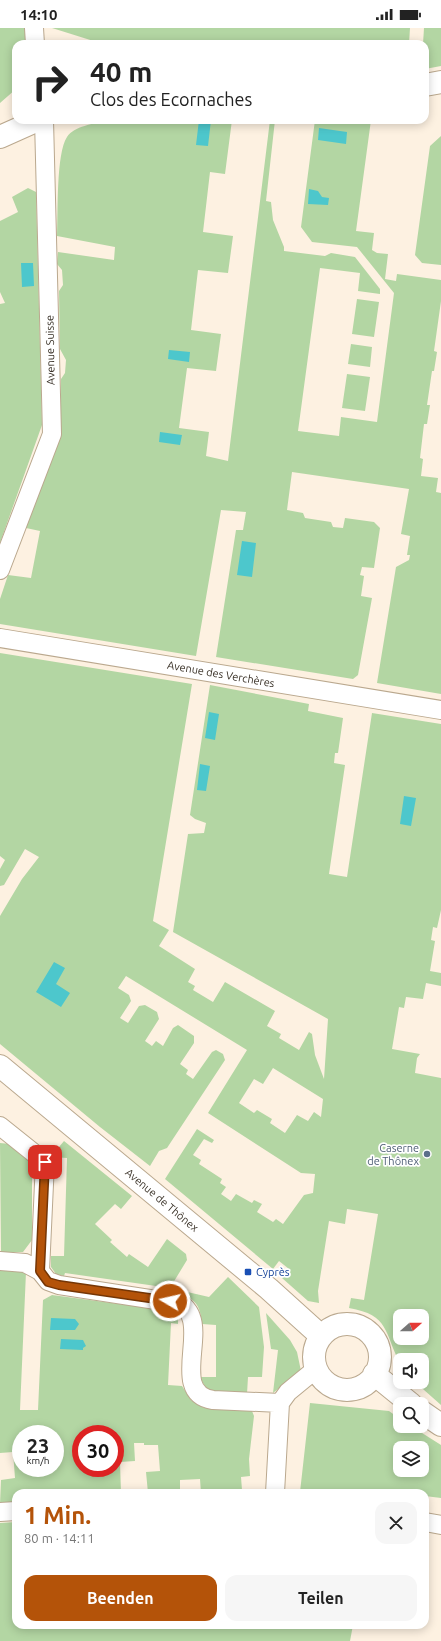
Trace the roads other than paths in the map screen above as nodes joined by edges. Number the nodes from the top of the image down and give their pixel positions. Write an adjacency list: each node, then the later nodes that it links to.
1 (34, 28): 2 (street)
2 (35, 40)
3 (441, 82): 4 (main road)
4 (429, 84)
5 (29, 124): 7 (main road)
6 (44, 124): 8 (street, Avenue Suisse)
7 (0, 137)
8 (0, 570)
9 (0, 638): 10 (street, Avenue des Verchères)
10 (441, 710)
11 (0, 1066): 15 (main road, Avenue de Thônex)
12 (0, 1126): 14 (street)
13 (0, 1261): 14 (street)
14 (40, 1271): 19 (street)
15 (321, 1336): 16 (main road); 17 (main road)
16 (316, 1369): 17 (main road); 19 (street)
17 (374, 1374): 18 (main road)
18 (402, 1397)
19 (280, 1403): 22 (street)
20 (429, 1417): 21 (main road)
21 (441, 1425)
22 (275, 1489)
23 (12, 1511): 24 (street)
24 (0, 1512)
25 (429, 1523): 26 (street)
26 (441, 1525)

